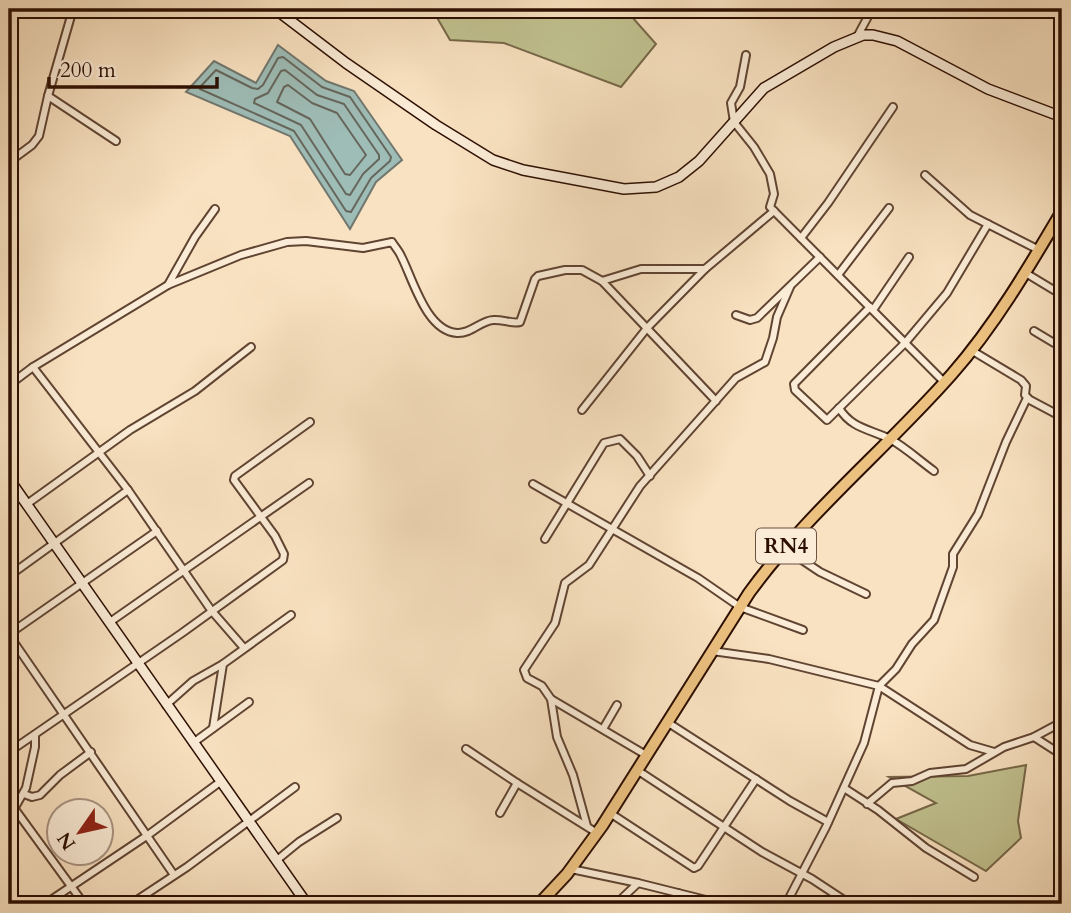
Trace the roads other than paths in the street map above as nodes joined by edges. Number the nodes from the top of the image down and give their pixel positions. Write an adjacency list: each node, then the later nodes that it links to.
1 (73, 9): 8 (street)
2 (275, 9): 11 (street)
3 (872, 9): 4 (street)
4 (866, 21): 5 (street); 6 (street)
5 (873, 35): 6 (street); 10 (street)
6 (857, 37): 11 (street)
7 (746, 55): 11 (street)
8 (48, 96): 12 (street); 13 (street)
9 (893, 107): 20 (street)
10 (1062, 117)
11 (734, 122): 17 (street)
12 (116, 141)
13 (9, 162)
14 (925, 175): 19 (street)
15 (889, 208): 26 (street)
16 (215, 209): 28 (street)
17 (774, 211): 20 (street); 24 (street)
18 (1062, 211): 21 (highway, RN4)
19 (988, 224): 21 (street); 36 (street)
20 (801, 238): 22 (street)
21 (1039, 250): 25 (highway, RN4)
22 (820, 257): 26 (street); 29 (street)
23 (909, 257): 31 (street)
24 (705, 269): 27 (street); 33 (street)
25 (1024, 272): 30 (street); 38 (highway, RN4)
26 (838, 275): 31 (street)
27 (602, 281): 28 (street); 33 (street)
28 (168, 285): 39 (street)
29 (790, 287): 32 (street); 43 (street)
30 (1062, 295)
31 (872, 308): 36 (street); 44 (street)
32 (736, 315)
33 (647, 328): 43 (street); 45 (street)
34 (1034, 331): 35 (street)
35 (1062, 337)
36 (905, 343): 40 (street); 44 (street)
37 (251, 347): 49 (street)
38 (971, 350): 40 (highway, RN4); 42 (street)
39 (33, 367): 41 (street); 49 (street)
40 (944, 382): 48 (highway, RN4)
41 (9, 385)
42 (1027, 398): 46 (street); 78 (street)
43 (716, 401): 51 (street)
44 (839, 408): 48 (street)
45 (582, 411)
46 (1062, 417)
47 (310, 422): 58 (street)
48 (889, 439): 50 (street); 63 (highway, RN4)
49 (99, 452): 55 (street); 57 (street)
50 (934, 471)
51 (650, 476): 56 (street); 59 (street)
52 (9, 479): 57 (street)
53 (309, 483): 58 (street)
54 (533, 484): 56 (street)
55 (128, 490): 60 (street); 62 (street)
56 (567, 502): 59 (street); 61 (street)
57 (27, 504): 62 (street)
58 (260, 517): 64 (street); 69 (street)
59 (614, 529): 68 (street); 79 (street)
60 (157, 531): 64 (street); 66 (street)
61 (545, 539)
62 (55, 544): 65 (street); 66 (street)
63 (784, 548): 67 (street); 68 (highway, RN4)
64 (183, 572): 69 (street); 71 (street)
65 (9, 576)
66 (82, 583): 71 (street); 73 (street)
67 (866, 594)
68 (740, 607): 72 (street); 75 (highway, RN4)
69 (211, 610): 74 (street); 76 (street)
70 (291, 615): 74 (street)
71 (110, 622): 76 (street)
72 (803, 630)
73 (9, 634): 83 (street)
74 (244, 648): 77 (street)
75 (712, 651): 78 (street); 84 (highway, RN4)
76 (138, 664): 81 (street); 83 (street)
77 (223, 664): 81 (street); 86 (street)
78 (880, 686): 94 (street); 102 (street)
79 (551, 699): 87 (street); 113 (street)
80 (249, 702): 86 (street)
81 (166, 705): 90 (street)
82 (617, 705): 87 (street)
83 (63, 715): 88 (street); 93 (street)
84 (667, 722): 95 (highway, RN4); 98 (street)
85 (1062, 722): 89 (street)
86 (213, 728): 90 (street)
87 (603, 729): 95 (street)
88 (35, 734): 92 (street); 103 (street)
89 (1034, 737): 94 (street); 96 (street)
90 (193, 744): 99 (street)
91 (466, 749): 100 (street)
92 (9, 751)
93 (91, 752): 103 (street); 114 (street)
94 (995, 752): 105 (street)
95 (646, 755): 97 (highway, RN4)
96 (1062, 755)
97 (637, 770): 108 (highway, RN4); 112 (street)
98 (756, 779): 111 (street); 112 (street)
99 (220, 782): 110 (street); 114 (street)
100 (517, 783): 107 (street); 113 (street)
101 (295, 786): 110 (street)
102 (844, 788): 105 (street); 111 (street)
103 (24, 794): 106 (street)
104 (9, 801): 106 (street)
105 (867, 804): 120 (street)
106 (14, 809): 115 (street); 122 (street)
107 (500, 813)
108 (610, 813): 112 (street); 113 (highway, RN4)
109 (337, 818): 116 (street)
110 (249, 822): 116 (street); 119 (street)
111 (828, 822): 118 (street)
112 (726, 827): 118 (street)
113 (592, 829): 117 (highway, RN4)
114 (148, 835): 119 (street); 122 (street)
115 (9, 839)
116 (276, 860): 127 (street)
117 (571, 869): 121 (street); 128 (highway, RN4)
118 (801, 874): 132 (street); 133 (street)
119 (174, 875): 126 (street)
120 (974, 877)
121 (638, 883): 123 (street); 129 (street)
122 (72, 887): 124 (street); 125 (street)
123 (678, 893): 130 (street); 131 (street)
124 (45, 904)
125 (84, 904)
126 (131, 904)
127 (307, 904)
128 (539, 904)
129 (616, 904)
130 (676, 904)
131 (722, 904)
132 (786, 904)
133 (850, 904)

